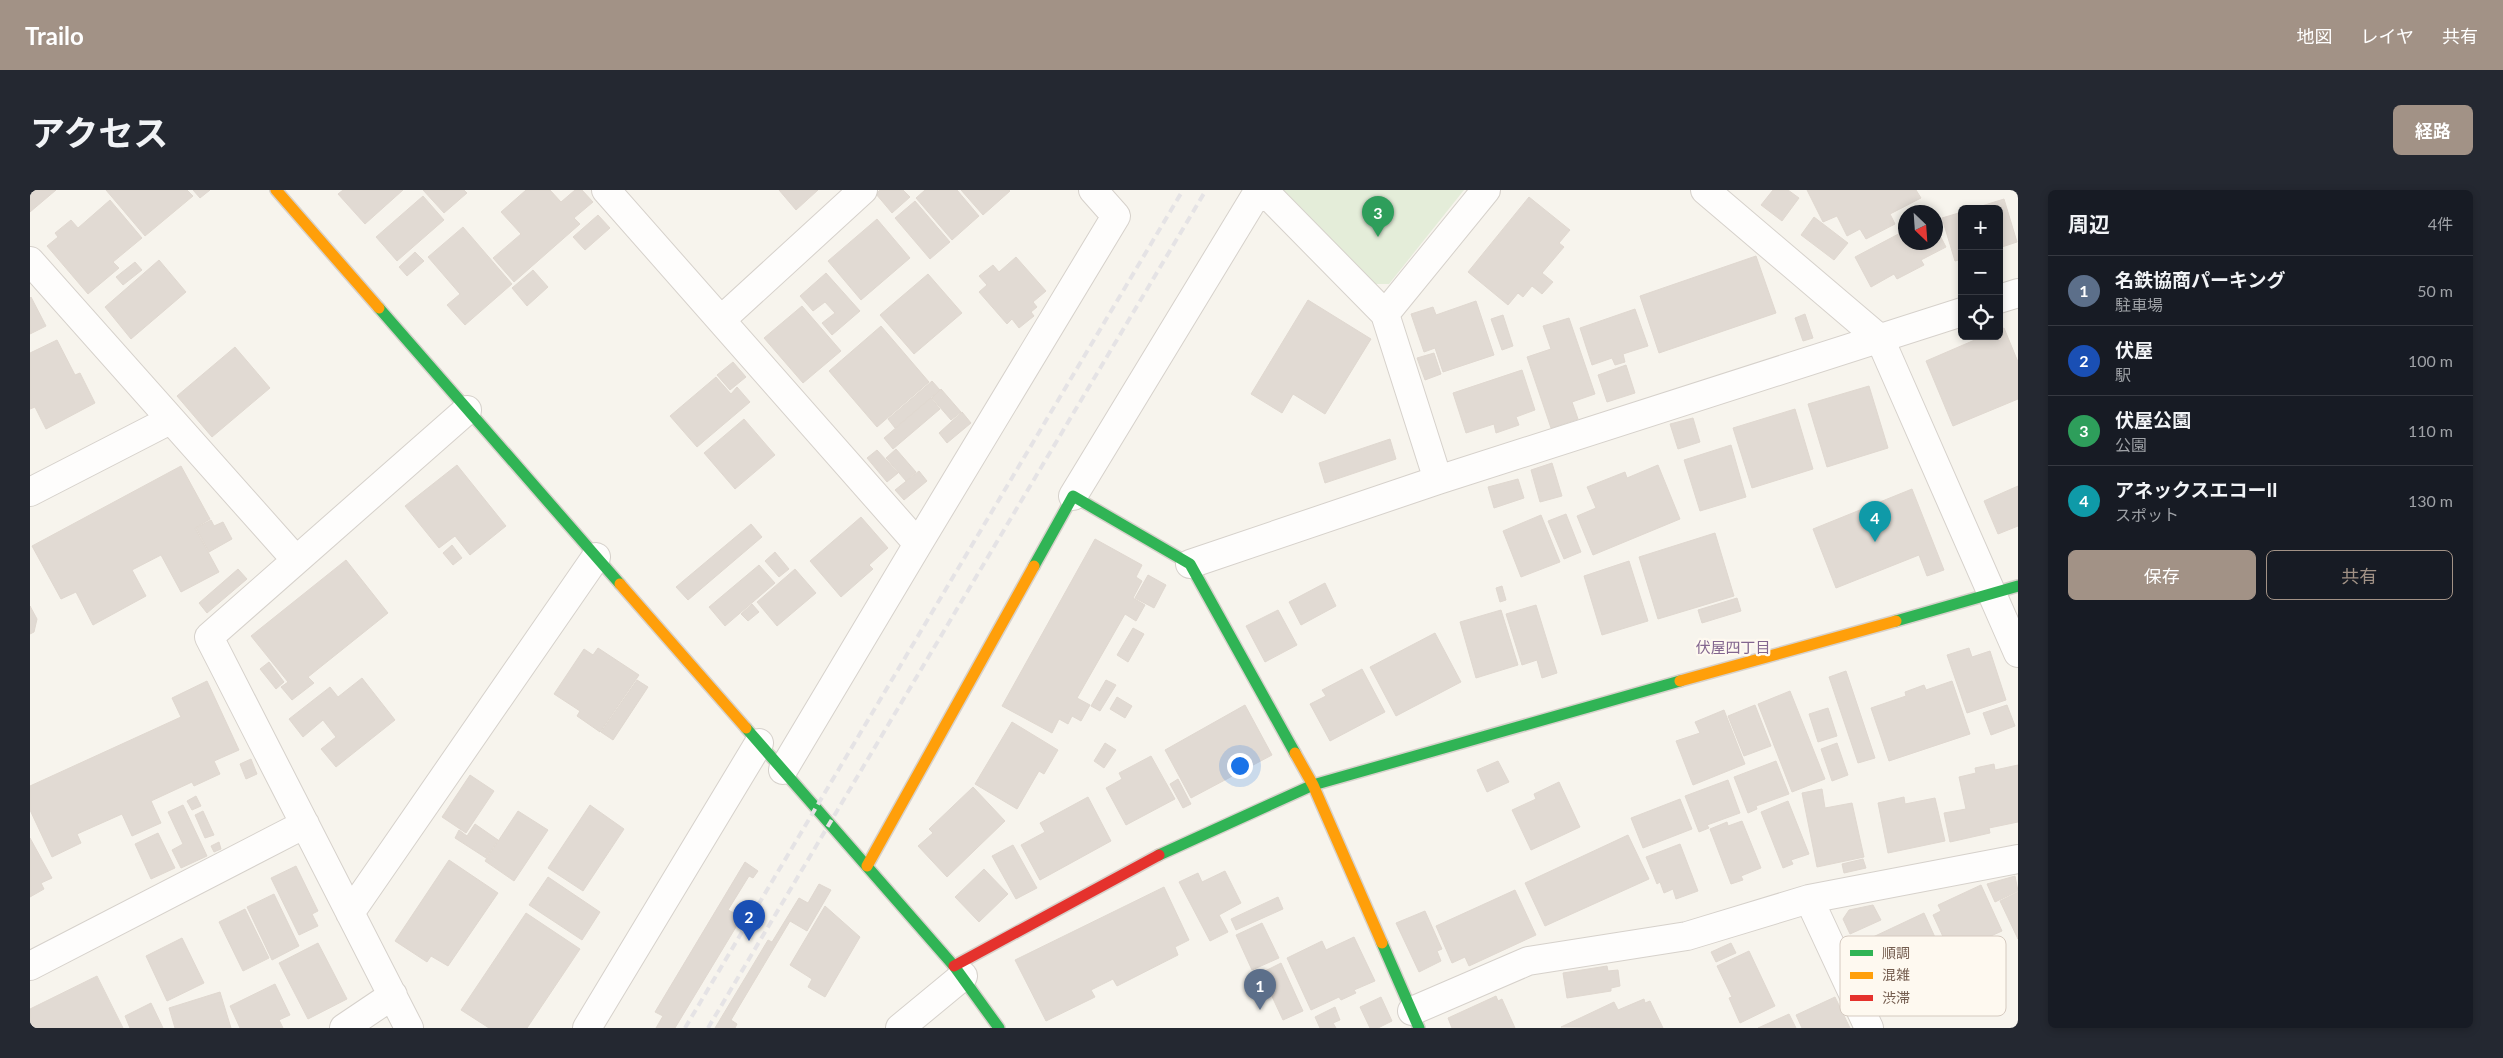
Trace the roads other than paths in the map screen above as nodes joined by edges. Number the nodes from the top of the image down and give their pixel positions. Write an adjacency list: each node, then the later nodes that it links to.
1 (276, 190): 16 (street)
2 (606, 190): 14 (street)
3 (862, 190): 14 (street)
4 (1093, 190): 21 (street)
5 (1259, 190): 20 (street)
6 (1263, 190): 13 (street)
7 (1486, 190): 13 (street)
8 (1706, 190): 15 (street)
9 (30, 261): 17 (street)
10 (2018, 293): 11 (street)
11 (2003, 298)
12 (1958, 313): 15 (street)
13 (1386, 314): 18 (street)
14 (721, 320): 21 (street)
15 (1880, 340): 18 (street); 26 (street)
16 (467, 410): 22 (street); 23 (street)
17 (170, 420): 19 (street); 23 (street)
18 (1438, 480): 24 (street)
19 (30, 492)
20 (1073, 496): 24 (street); 33 (street)
21 (918, 544): 29 (street)
22 (596, 557): 28 (street); 35 (street)
23 (296, 560): 31 (street)
24 (1190, 564): 30 (street)
25 (2018, 586): 26 (street)
26 (1991, 594): 27 (street); 30 (street)
27 (2018, 653)
28 (759, 743): 29 (street); 44 (street)
29 (783, 770): 33 (street)
30 (1313, 785): 38 (street); 41 (street)
31 (304, 824): 35 (street); 36 (street)
32 (2018, 859): 34 (street)
33 (867, 866): 38 (street)
34 (1809, 899): 37 (street); 41 (street)
35 (350, 913): 39 (street)
36 (30, 966)
37 (1840, 966)
38 (958, 971): 45 (street); 46 (street)
39 (393, 995): 42 (street); 43 (street)
40 (1863, 1016): 47 (street)
41 (1416, 1019)
42 (344, 1028)
43 (409, 1028)
44 (587, 1028)
45 (900, 1028)
46 (999, 1028)
47 (1869, 1028)

